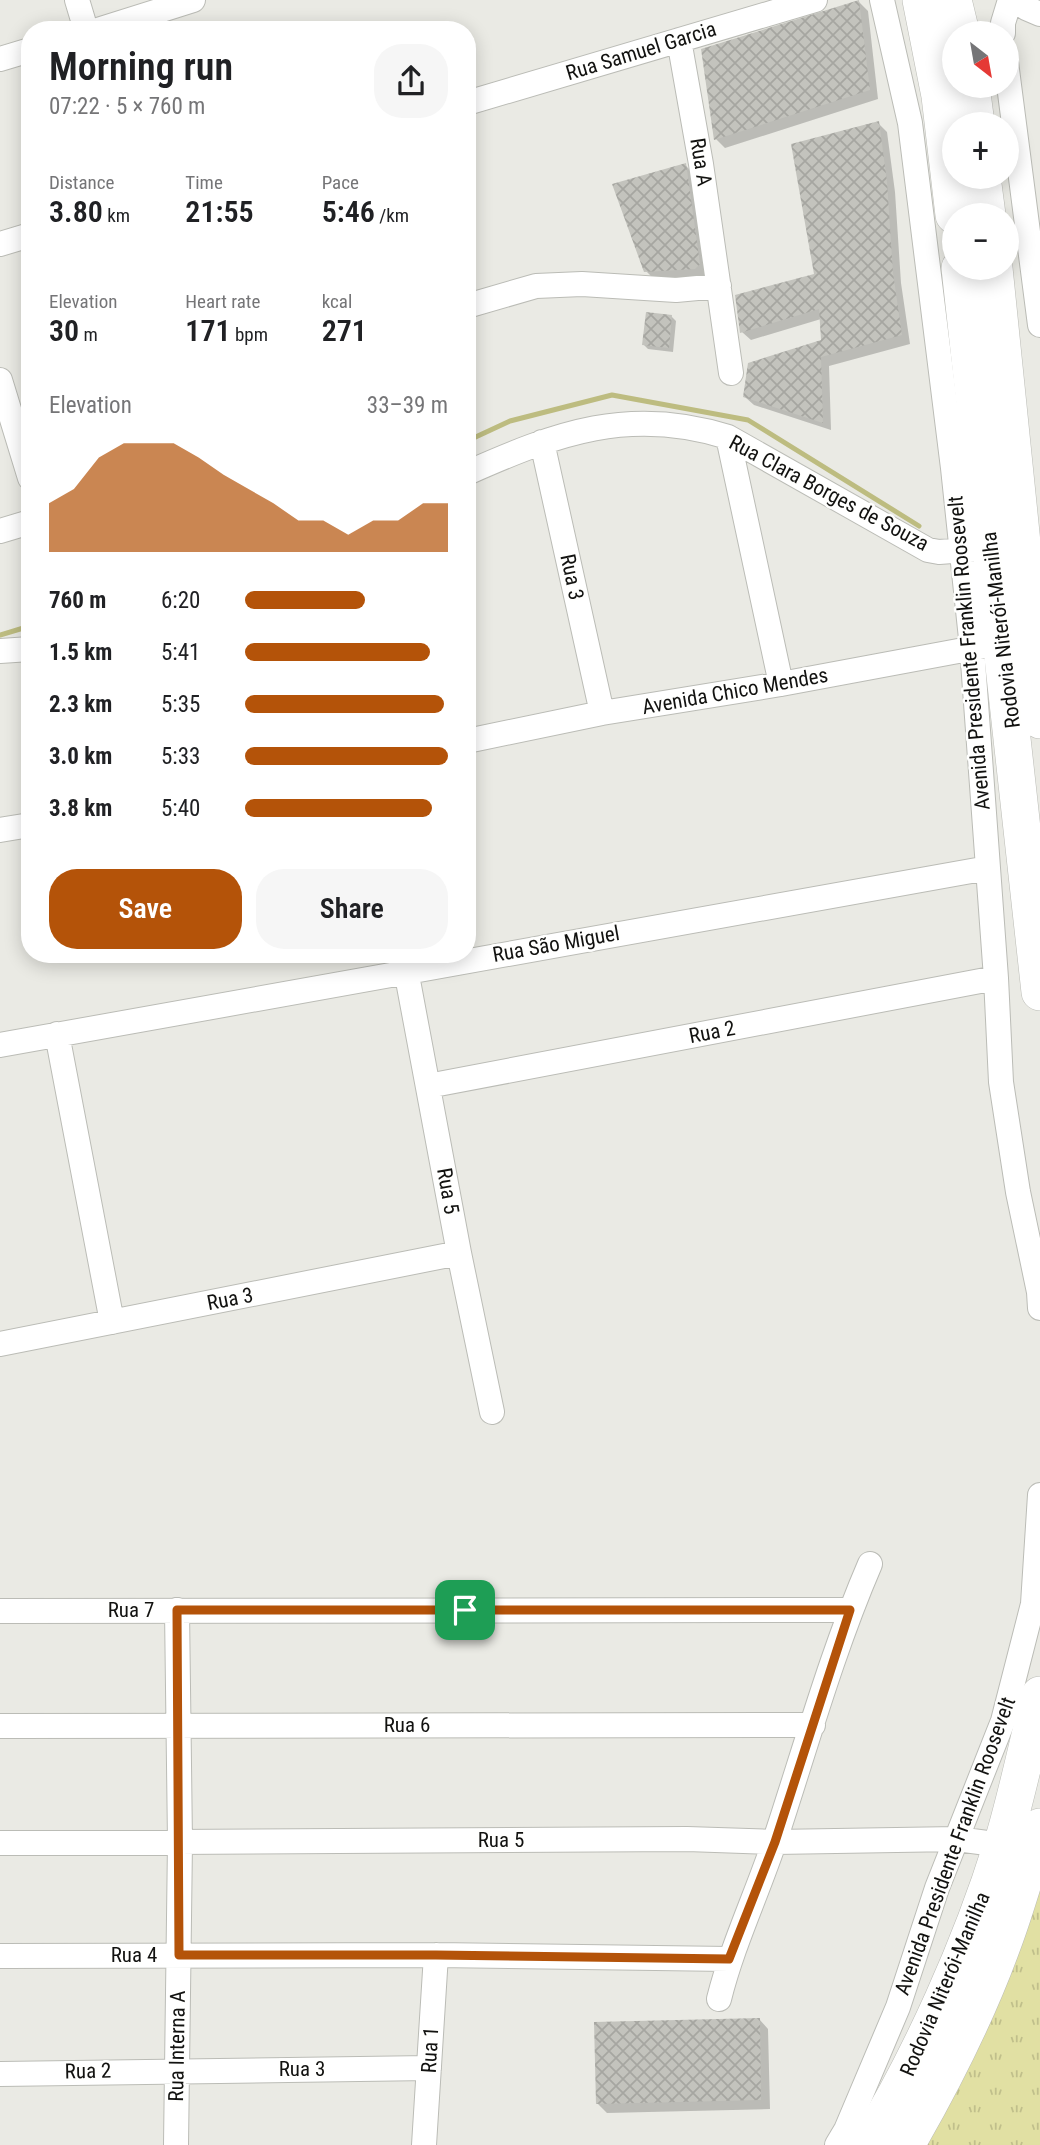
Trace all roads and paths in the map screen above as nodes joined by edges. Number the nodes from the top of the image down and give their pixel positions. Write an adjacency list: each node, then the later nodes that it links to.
1 (77, 0): 8 (street)
2 (192, 0): 9 (street)
3 (815, 0): 12 (street, Rua Samuel Garcia)
4 (882, 0): 16 (street, Avenida Presidente Franklin Roosevelt)
5 (921, 0): 14 (highway)
6 (953, 0): 10 (highway)
7 (1024, 5): 11 (street)
8 (83, 21)
9 (126, 21)
10 (958, 21)
11 (1005, 21)
12 (679, 40): 20 (street, Rua Samuel Garcia); 26 (street, Rua A)
13 (21, 53): 15 (street)
14 (942, 56)
15 (0, 59)
16 (903, 87): 17 (street); 37 (street, Avenida Presidente Franklin Roosevelt)
17 (942, 90)
18 (955, 98): 21 (highway)
19 (1011, 98): 28 (street)
20 (476, 100)
21 (954, 203)
22 (21, 238): 23 (street)
23 (0, 244)
24 (961, 280): 37 (highway, Rodovia Niterói-Manilha)
25 (995, 280): 38 (highway, Rodovia Niterói-Manilha)
26 (719, 286): 27 (street); 29 (street, Rua A)
27 (476, 303)
28 (1040, 325)
29 (731, 373)
30 (0, 380): 33 (street)
31 (727, 437): 32 (street, Rua Clara Borges de Souza); 37 (street, Rua Clara Borges de Souza); 42 (street)
32 (542, 442): 34 (street, Rua Clara Borges de Souza); 43 (street, Rua 3)
33 (21, 449)
34 (476, 469)
35 (21, 525): 36 (street)
36 (0, 531)
37 (976, 549): 39 (highway, Rodovia Niterói-Manilha)
38 (1033, 588): 44 (highway, Rodovia Niterói-Manilha)
39 (987, 645): 42 (street, Avenida Chico Mendes); 48 (street, Avenida Presidente Franklin Roosevelt); 53 (highway, Rodovia Niterói-Manilha)
40 (21, 650): 41 (street)
41 (0, 651)
42 (781, 684): 43 (street, Avenida Chico Mendes)
43 (602, 713): 45 (street, Avenida Chico Mendes)
44 (1040, 720)
45 (476, 739)
46 (21, 826): 47 (street)
47 (0, 830)
48 (988, 868): 49 (street, Rua São Miguel); 52 (street, Avenida Presidente Franklin Roosevelt)
49 (476, 958)
50 (446, 963): 51 (street, Rua São Miguel)
51 (406, 970): 54 (street, Rua São Miguel); 56 (street, Rua 5)
52 (996, 978): 56 (street, Rua 2); 58 (street, Avenida Presidente Franklin Roosevelt)
53 (1040, 992)
54 (57, 1034): 55 (street, Rua São Miguel); 59 (street)
55 (0, 1045)
56 (428, 1086): 57 (street, Rua 5)
57 (459, 1253): 59 (street, Rua 3); 61 (street, Rua 5)
58 (1040, 1298)
59 (112, 1322): 60 (street, Rua 3)
60 (0, 1344)
61 (492, 1412)
62 (1040, 1495): 72 (street, Avenida Presidente Franklin Roosevelt)
63 (870, 1564): 65 (street)
64 (177, 1610): 65 (street, Rua 7); 66 (street, Rua 7); 68 (street, Rua Interna A)
65 (850, 1610): 69 (street)
66 (0, 1611)
67 (1040, 1695): 76 (highway, Rodovia Niterói-Manilha)
68 (178, 1724): 69 (street, Rua 6); 70 (street, Rua 6); 73 (street, Rua Interna A)
69 (813, 1725): 74 (street)
70 (0, 1726)
71 (1040, 1827): 89 (highway, Rodovia Niterói-Manilha)
72 (957, 1839): 74 (street, Rua 5); 76 (street, Rua 5); 87 (street, Avenida Presidente Franklin Roosevelt)
73 (180, 1842): 74 (street, Rua 5); 75 (street, Rua 5); 77 (street, Rua Interna A)
74 (775, 1842): 80 (street)
75 (0, 1843)
76 (1002, 1844): 88 (highway, Rodovia Niterói-Manilha)
77 (179, 1955): 78 (street, Rua 4); 79 (street, Rua 4); 83 (street, Rua Interna A)
78 (436, 1955): 80 (street, Rua 4); 82 (street, Rua 1)
79 (0, 1956)
80 (729, 1959): 81 (street)
81 (719, 1999)
82 (429, 2068): 83 (street, Rua 3); 86 (street, Rua 1)
83 (175, 2070): 84 (street, Rua 2); 85 (street, Rua Interna A)
84 (0, 2074)
85 (176, 2145)
86 (424, 2145)
87 (836, 2145)
88 (867, 2145)
89 (906, 2145)

